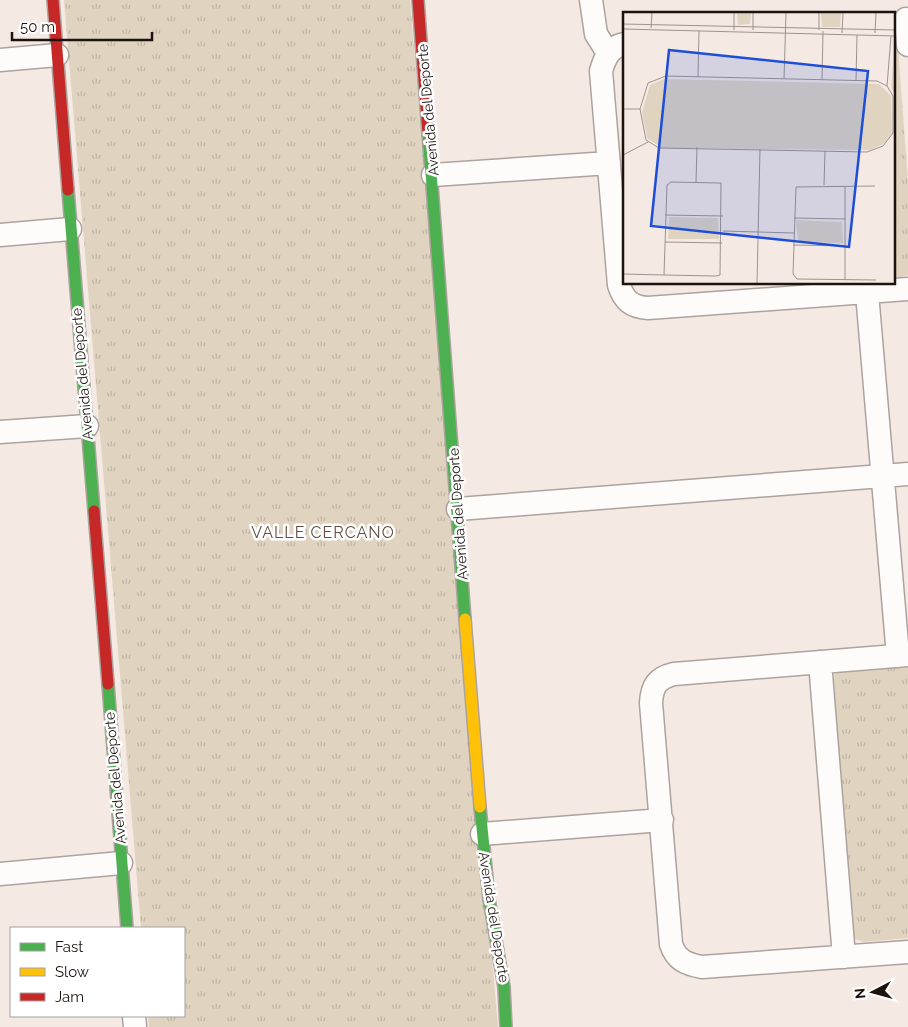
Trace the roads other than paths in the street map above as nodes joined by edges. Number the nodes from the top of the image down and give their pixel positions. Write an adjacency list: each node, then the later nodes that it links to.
1 (53, 0): 7 (street, Avenida del Deporte)
2 (418, 0): 10 (street, Avenida del Deporte)
3 (591, 0): 6 (street)
4 (903, 19): 5 (street)
5 (908, 45)
6 (616, 49): 9 (street)
7 (57, 55): 8 (street); 11 (street, Avenida del Deporte)
8 (0, 60)
9 (609, 163): 10 (street); 14 (street)
10 (433, 175): 20 (street, Avenida del Deporte)
11 (70, 229): 12 (street); 16 (street, Avenida del Deporte)
12 (0, 235)
13 (908, 289): 15 (street)
14 (790, 291): 15 (street)
15 (867, 293): 19 (street)
16 (87, 426): 17 (street); 25 (street, Avenida del Deporte)
17 (0, 432)
18 (908, 474): 19 (street)
19 (882, 476): 20 (street); 21 (street)
20 (458, 509): 24 (street, Avenida del Deporte)
21 (903, 656): 22 (street)
22 (820, 662): 23 (street); 29 (street)
23 (662, 820): 24 (street); 29 (street)
24 (482, 834): 30 (street, Avenida del Deporte)
25 (121, 863): 26 (street); 27 (street, Avenida del Deporte)
26 (0, 874)
27 (127, 927)
28 (908, 952): 29 (street)
29 (844, 957)
30 (506, 1027)

